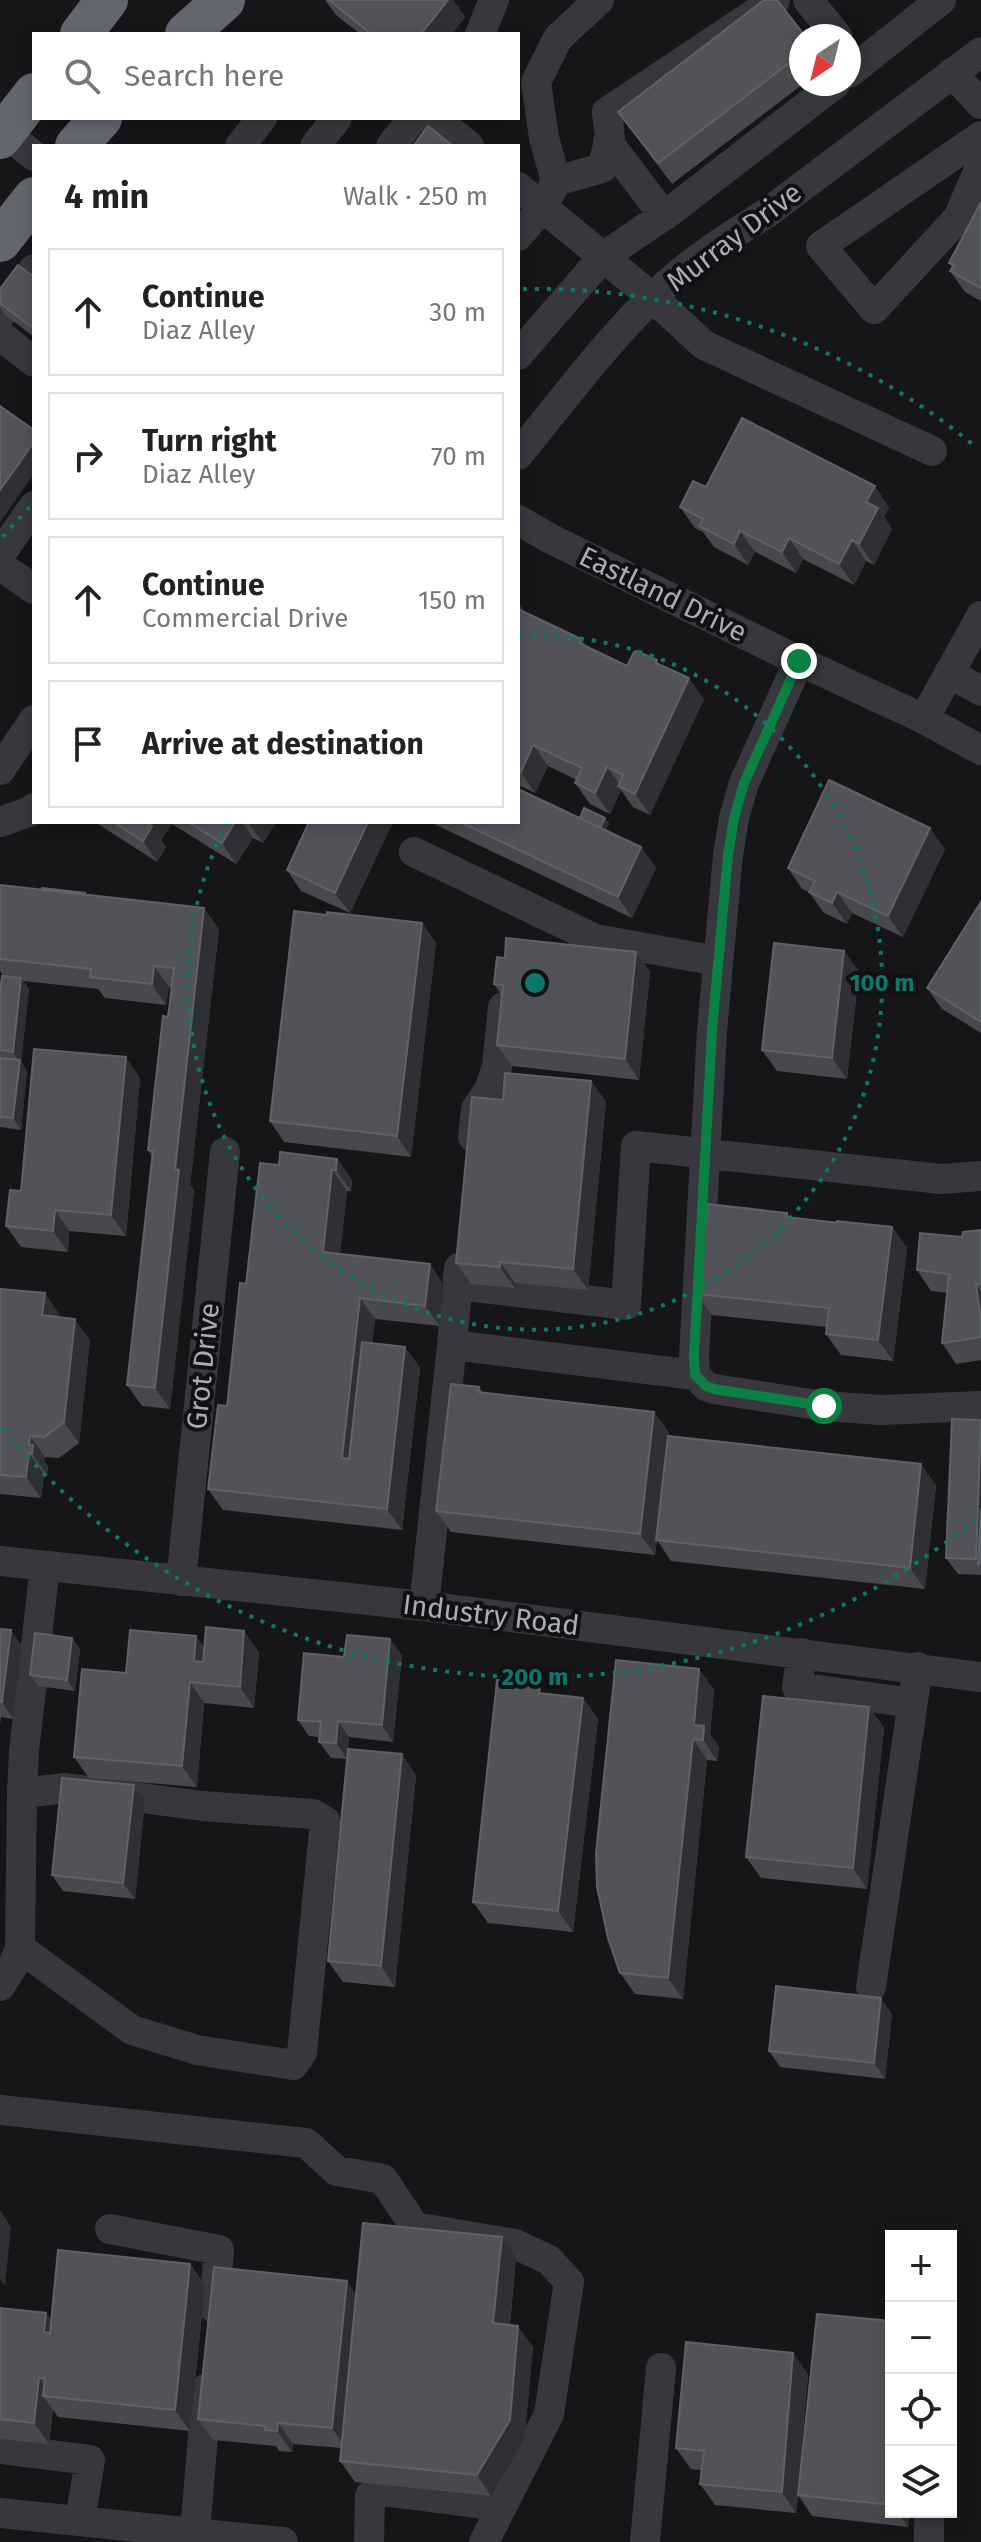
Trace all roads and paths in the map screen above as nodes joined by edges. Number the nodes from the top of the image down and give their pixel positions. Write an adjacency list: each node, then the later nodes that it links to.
1 (107, 0): 10 (highway)
2 (196, 0): 11 (highway)
3 (224, 0): 12 (highway)
4 (494, 0): 13 (street)
5 (599, 0): 35 (street)
6 (775, 0): 27 (street)
7 (808, 0): 9 (street)
8 (941, 0): 15 (street)
9 (827, 24)
10 (83, 32)
11 (171, 32)
12 (188, 32)
13 (481, 32)
14 (981, 52): 16 (street, Murray Drive)
15 (861, 57)
16 (952, 73): 19 (street); 42 (street, Murray Drive)
17 (819, 96): 37 (street)
18 (32, 98): 26 (highway)
19 (981, 104)
20 (99, 120): 28 (highway)
21 (260, 120): 29 (street)
22 (335, 120): 30 (street)
23 (411, 120): 31 (street)
24 (437, 120): 32 (street)
25 (981, 136): 33 (street)
26 (10, 138)
27 (608, 142): 35 (street); 37 (street)
28 (78, 144)
29 (242, 144)
30 (317, 144)
31 (393, 144)
32 (467, 144)
33 (981, 165)
34 (520, 187): 35 (street)
35 (549, 194): 38 (street); 40 (street)
36 (32, 202): 39 (highway)
37 (664, 216): 40 (street)
38 (520, 233)
39 (12, 247)
40 (603, 257): 42 (street); 44 (street)
41 (32, 272): 43 (street)
42 (653, 298): 45 (street); 46 (street, Murray Drive)
43 (0, 315)
44 (520, 353)
45 (932, 451)
46 (520, 453)
47 (32, 509): 49 (street)
48 (520, 521): 53 (street, Eastland Drive)
49 (0, 555)
50 (0, 566): 51 (street)
51 (32, 588)
52 (981, 616): 54 (street)
53 (799, 661): 56 (street, Eastland Drive); 63 (street)
54 (949, 673): 55 (street); 56 (street)
55 (981, 691)
56 (918, 717): 58 (street, Eastland Drive)
57 (32, 723): 59 (street)
58 (981, 750)
59 (0, 770)
60 (32, 810): 61 (street)
61 (0, 822)
62 (414, 852): 63 (street)
63 (718, 961): 66 (street)
64 (504, 990): 67 (street)
65 (225, 1152): 76 (street, Grot Drive)
66 (706, 1154): 68 (street); 70 (street); 72 (street)
67 (470, 1167)
68 (981, 1176)
69 (462, 1241): 70 (street)
70 (458, 1285): 71 (street)
71 (452, 1345): 72 (street); 77 (street)
72 (695, 1375): 73 (street)
73 (981, 1406)
74 (0, 1561): 75 (street, Industry Road)
75 (45, 1566): 76 (street, Industry Road); 82 (street)
76 (181, 1581): 77 (street, Industry Road)
77 (424, 1606): 78 (street, Industry Road)
78 (802, 1653): 79 (street, Industry Road); 81 (street)
79 (918, 1667): 80 (street, Industry Road); 81 (street)
80 (981, 1677)
81 (912, 1703): 85 (street)
82 (22, 1793): 83 (street); 83 (street)
83 (20, 1948): 84 (street)
84 (0, 1986)
85 (871, 1987)
86 (0, 2110): 92 (street)
87 (110, 2229): 88 (street)
88 (212, 2329)
89 (209, 2360): 97 (street)
90 (661, 2368): 101 (street)
91 (0, 2449): 95 (street)
92 (501, 2506): 99 (street); 100 (street)
93 (0, 2513): 95 (street)
94 (929, 2518): 102 (street)
95 (80, 2521): 96 (street)
96 (125, 2534): 97 (street)
97 (212, 2537): 98 (street)
98 (283, 2542)
99 (369, 2542)
100 (484, 2542)
101 (645, 2542)
102 (929, 2542)

